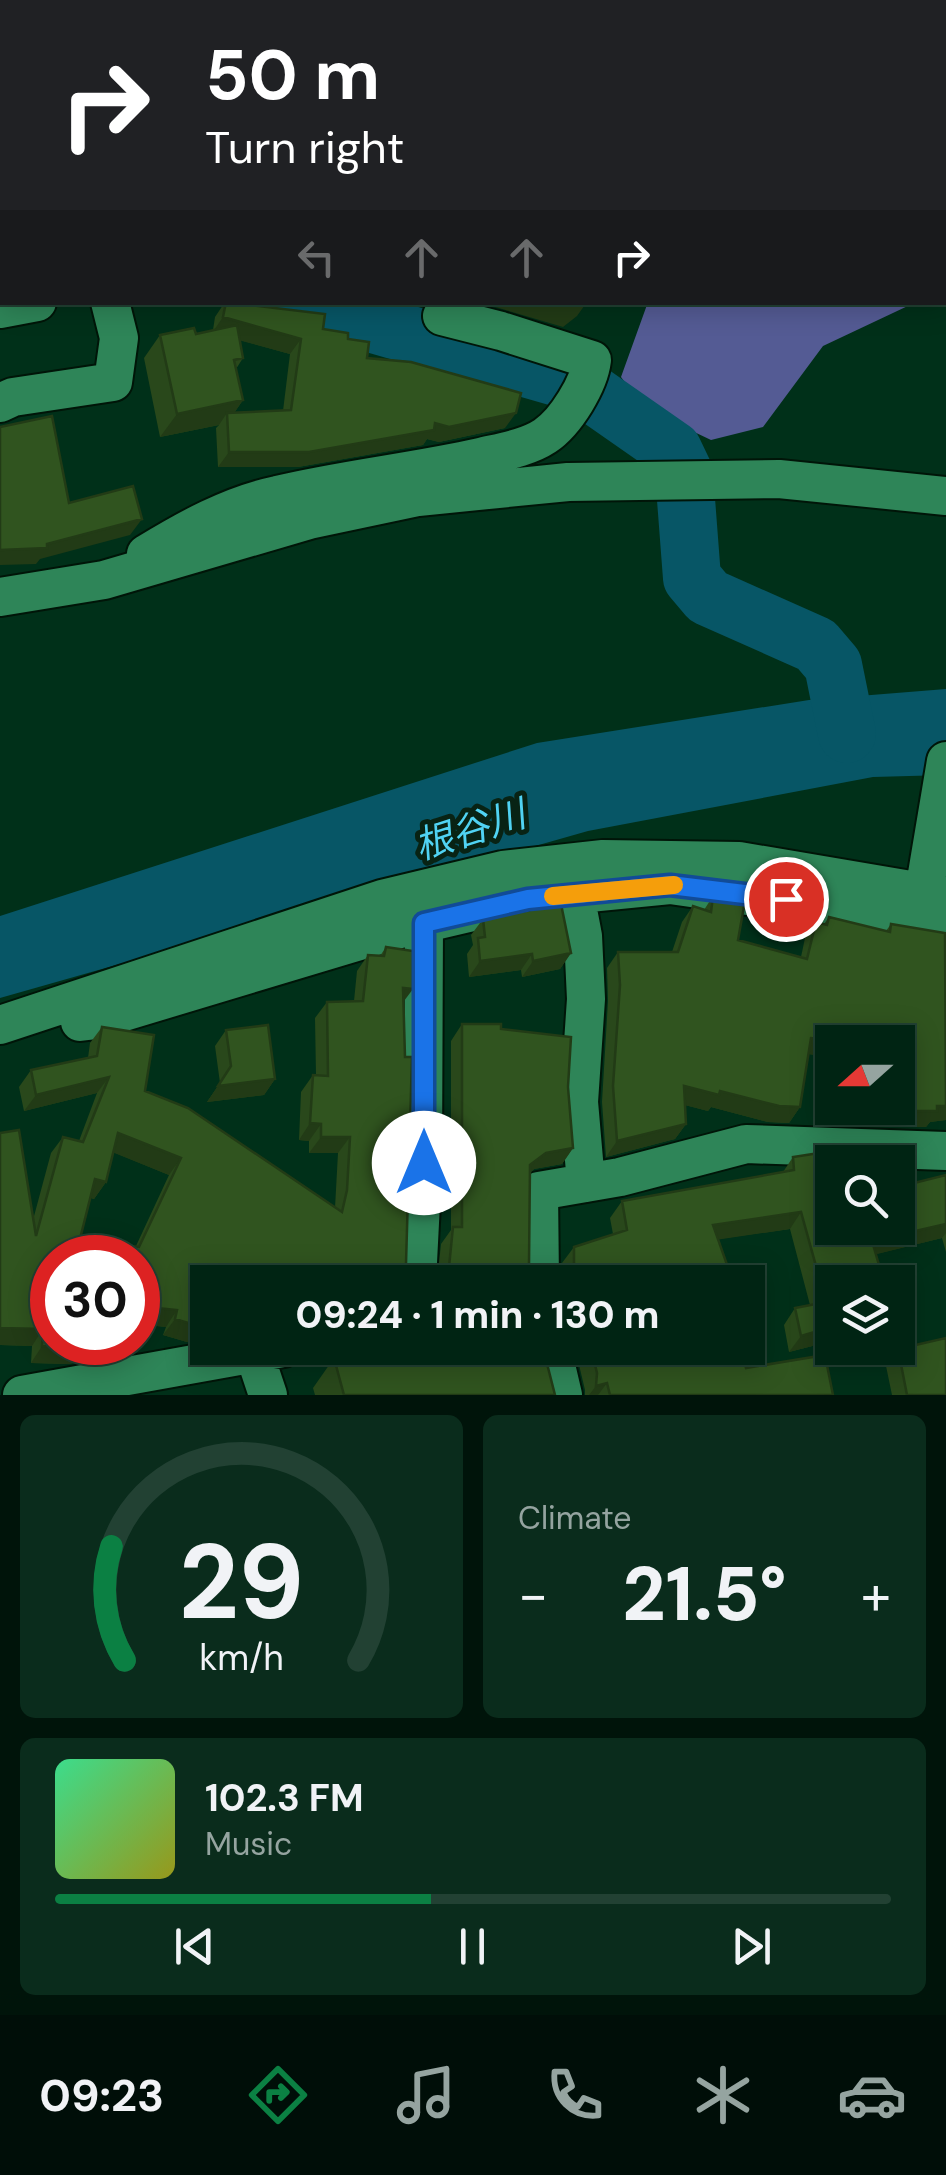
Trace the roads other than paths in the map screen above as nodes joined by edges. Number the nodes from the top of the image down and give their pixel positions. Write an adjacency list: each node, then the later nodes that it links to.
1 (111, 305): 3 (street)
2 (442, 316): 5 (street)
3 (0, 403)
4 (946, 496): 5 (street)
5 (104, 580): 6 (street)
6 (0, 597)
7 (946, 761): 8 (street)
8 (933, 885): 12 (street)
9 (575, 894): 10 (street); 11 (street); 15 (street)
10 (424, 923): 13 (street); 16 (street)
11 (946, 924)
12 (0, 1024)
13 (0, 1042)
14 (946, 1151): 15 (street)
15 (586, 1183): 17 (street)
16 (418, 1265)
17 (540, 1265)
18 (190, 1364): 21 (street)
19 (268, 1365): 22 (street)
20 (556, 1365): 23 (street)
21 (22, 1395)
22 (268, 1395)
23 (563, 1395)

